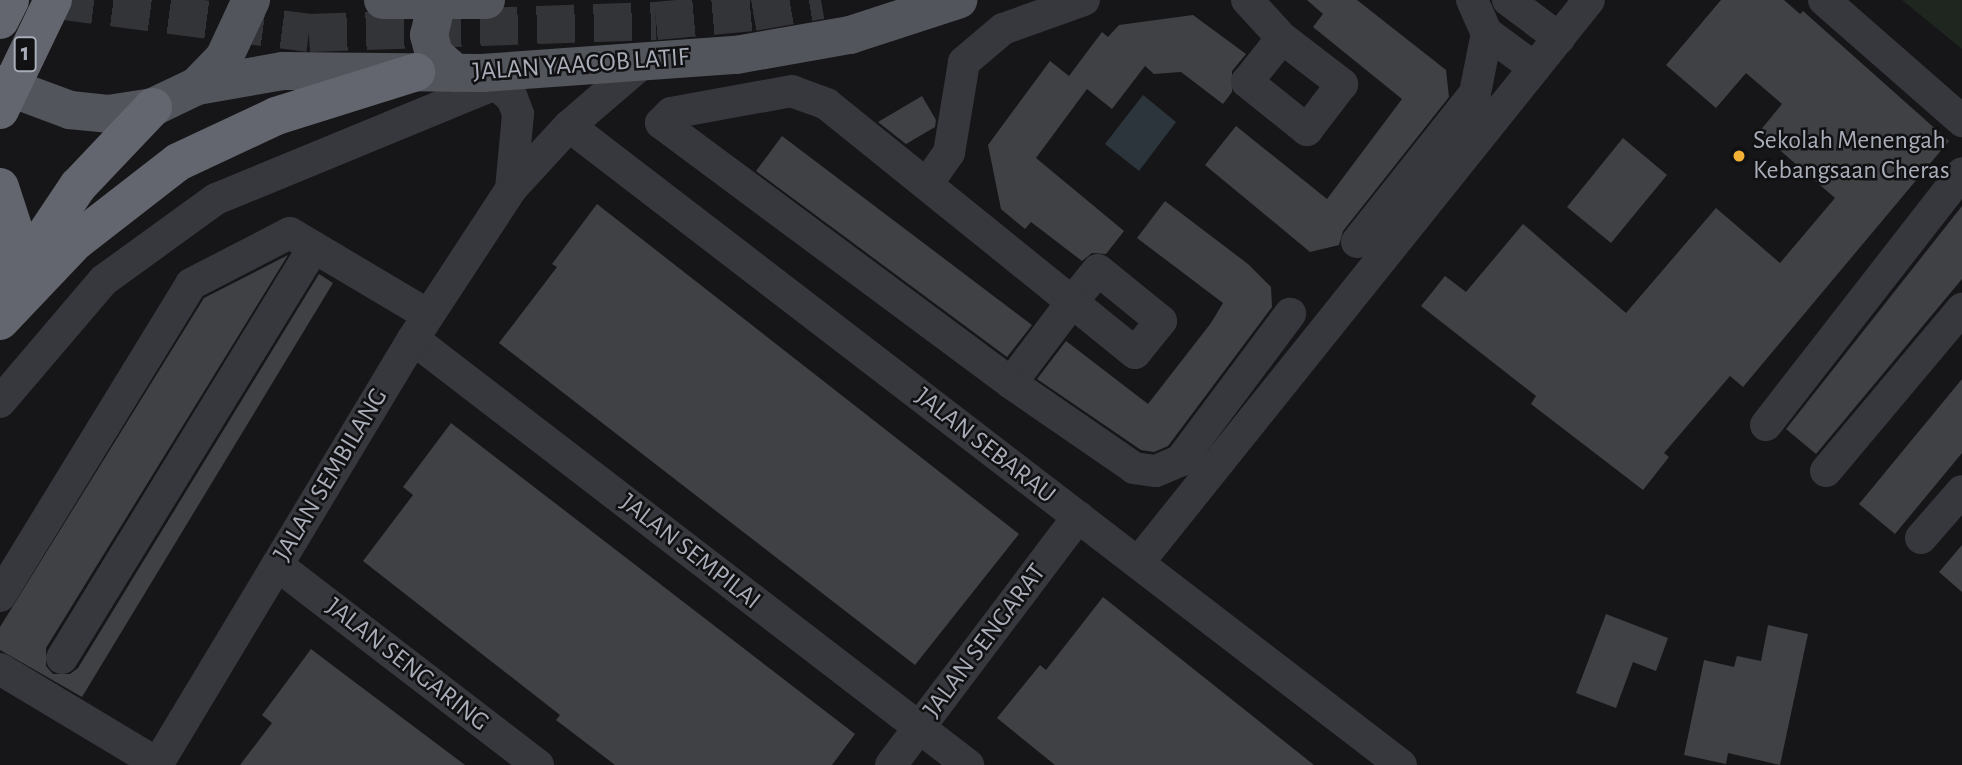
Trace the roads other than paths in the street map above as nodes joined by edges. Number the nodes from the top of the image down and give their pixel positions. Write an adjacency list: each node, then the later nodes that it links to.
1 (9, 0): 14 (highway, 1)
2 (52, 0): 25 (highway, 1, bridge)
3 (251, 0): 23 (main road)
4 (383, 0): 13 (main road)
5 (486, 0): 13 (main road)
6 (958, 0): 18 (main road, JALAN YAACOB LATIF)
7 (1084, 0): 29 (street)
8 (1247, 0): 16 (street)
9 (1472, 0): 15 (street)
10 (1508, 0): 17 (street)
11 (1589, 0): 17 (street)
12 (1824, 0): 26 (street)
13 (438, 1): 21 (main road)
14 (0, 20)
15 (1488, 33): 19 (street); 32 (street)
16 (1282, 38)
17 (1559, 38): 19 (street)
18 (642, 63): 21 (main road, JALAN YAACOB LATIF); 27 (street, JALAN SEMBILANG)
19 (1535, 68): 45 (street)
20 (416, 72): 21 (main road, JALAN YAACOB LATIF); 23 (main road, JALAN YAACOB LATIF); 34 (highway)
21 (490, 75): 31 (street, JALAN SEMBILANG); 39 (street)
22 (0, 84): 24 (main road)
23 (197, 86): 24 (main road)
24 (153, 107): 34 (highway)
25 (0, 110)
26 (1962, 121)
27 (569, 126): 31 (street, JALAN SEMBILANG); 43 (street, JALAN SEBARAU)
28 (1962, 173): 40 (street)
29 (927, 184): 38 (street); 38 (street)
30 (0, 187): 34 (highway)
31 (511, 189): 37 (street, JALAN SEMBILANG)
32 (1357, 242)
33 (314, 247): 37 (street, JALAN SEMPILAI); 47 (street, JALAN SEMPILAI); 48 (street)
34 (3, 305)
35 (1962, 309): 41 (street)
36 (1290, 314): 38 (street)
37 (420, 327): 46 (street, JALAN SEMBILANG); 50 (street, JALAN SEMPILAI)
38 (1011, 383)
39 (0, 402)
40 (1766, 425)
41 (1826, 471)
42 (1962, 491): 44 (street)
43 (1079, 517): 45 (street, JALAN SEBARAU); 50 (street, JALAN SENGARAT)
44 (1921, 538)
45 (1138, 563): 55 (street, JALAN SEBARAU)
46 (277, 565): 51 (street, JALAN SEMBILANG); 52 (street, JALAN SENGARING)
47 (0, 596)
48 (62, 658)
49 (0, 669): 51 (street)
50 (919, 728): 53 (street, JALAN SENGARAT); 54 (street, JALAN SEMPILAI)
51 (157, 764)
52 (538, 765)
53 (891, 765)
54 (968, 765)
55 (1401, 765)

